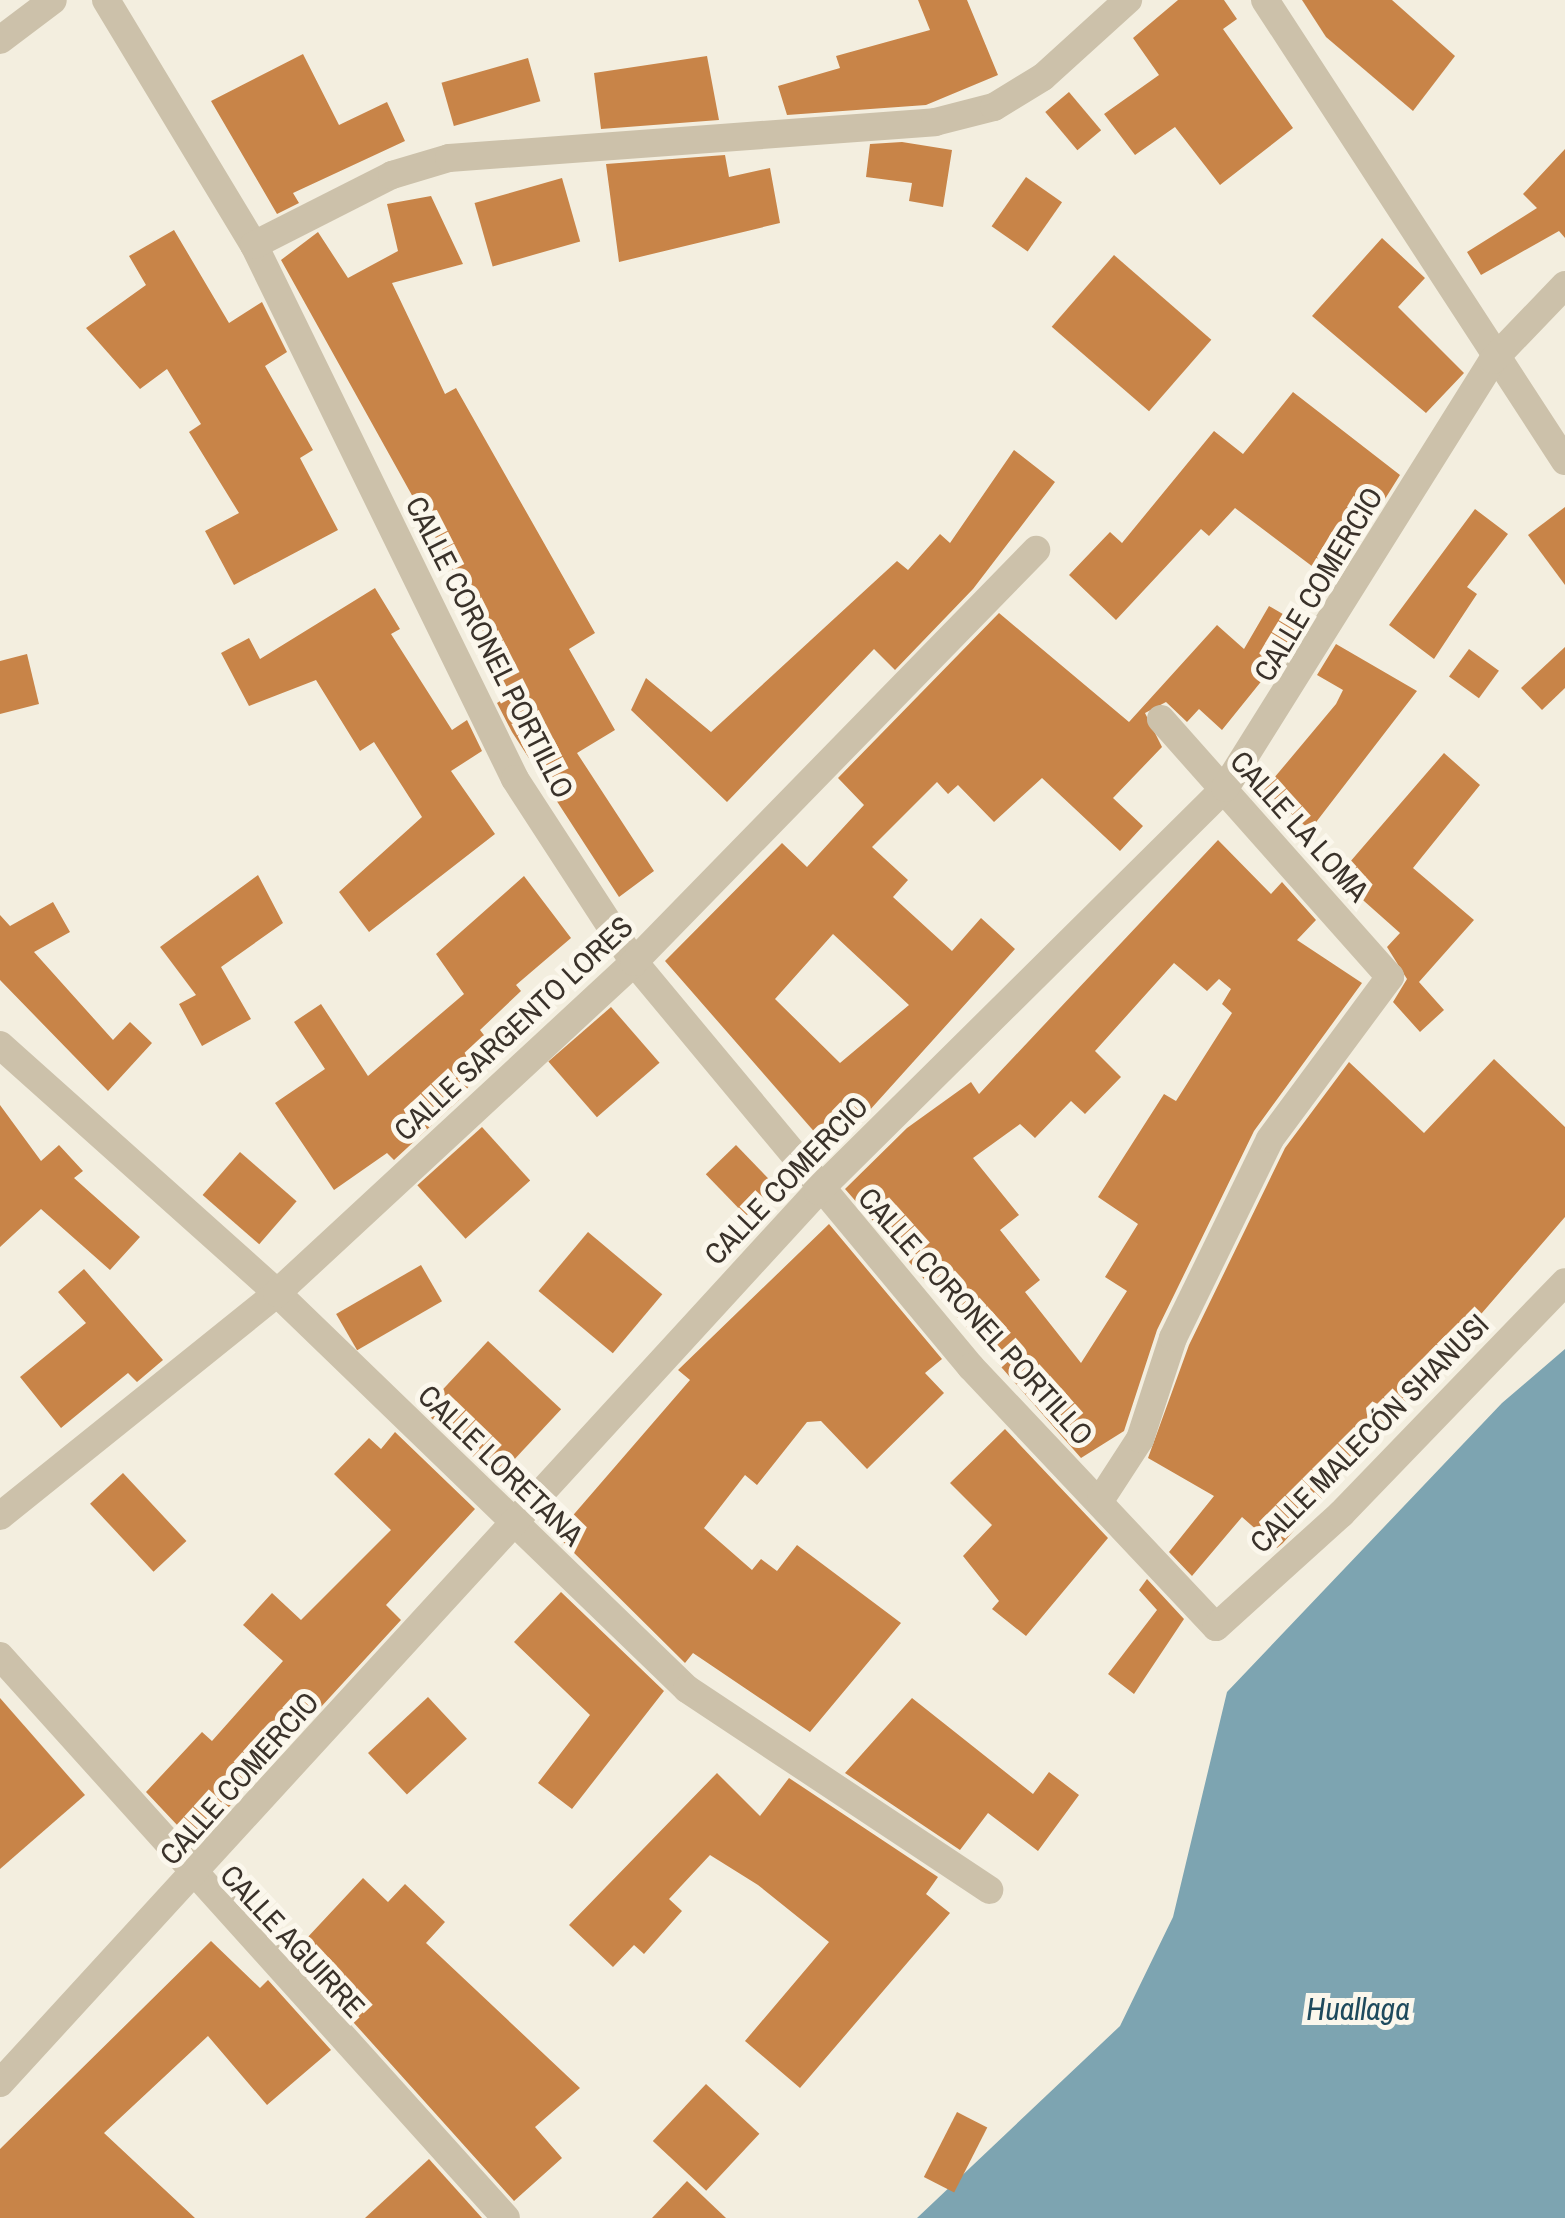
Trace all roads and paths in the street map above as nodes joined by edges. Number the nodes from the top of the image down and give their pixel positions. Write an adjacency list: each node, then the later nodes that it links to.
1 (53, 0): 5 (street)
2 (106, 0): 6 (street, CALLE CORONEL PORTILLO)
3 (1128, 0): 6 (street)
4 (1265, 0): 8 (street)
5 (0, 40)
6 (254, 245): 13 (street, CALLE CORONEL PORTILLO)
7 (1565, 285): 8 (street, CALLE COMERCIO)
8 (1492, 360): 9 (street); 12 (street, CALLE COMERCIO)
9 (1565, 461)
10 (1036, 550): 13 (street, CALLE SARGENTO LORES)
11 (1161, 719): 12 (street, CALLE LA LOMA)
12 (1224, 788): 15 (street, CALLE COMERCIO); 18 (street, CALLE LA LOMA)
13 (634, 962): 15 (street, CALLE CORONEL PORTILLO); 17 (street, CALLE SARGENTO LORES)
14 (0, 1045): 17 (street, CALLE LORETANA)
15 (818, 1191): 18 (street, CALLE CORONEL PORTILLO); 20 (street, CALLE COMERCIO)
16 (1565, 1282): 21 (street, CALLE MALECÓN SHANUSI)
17 (277, 1293): 19 (street, CALLE SARGENTO LORES); 20 (street, CALLE LORETANA)
18 (1102, 1499): 21 (street, CALLE CORONEL PORTILLO)
19 (0, 1516)
20 (511, 1520): 23 (street, CALLE COMERCIO); 24 (street, CALLE LORETANA)
21 (1216, 1627)
22 (0, 1656): 23 (street, CALLE AGUIRRE)
23 (193, 1880): 25 (street, CALLE COMERCIO); 26 (street, CALLE AGUIRRE)
24 (989, 1890)
25 (0, 2083)
26 (506, 2218)

